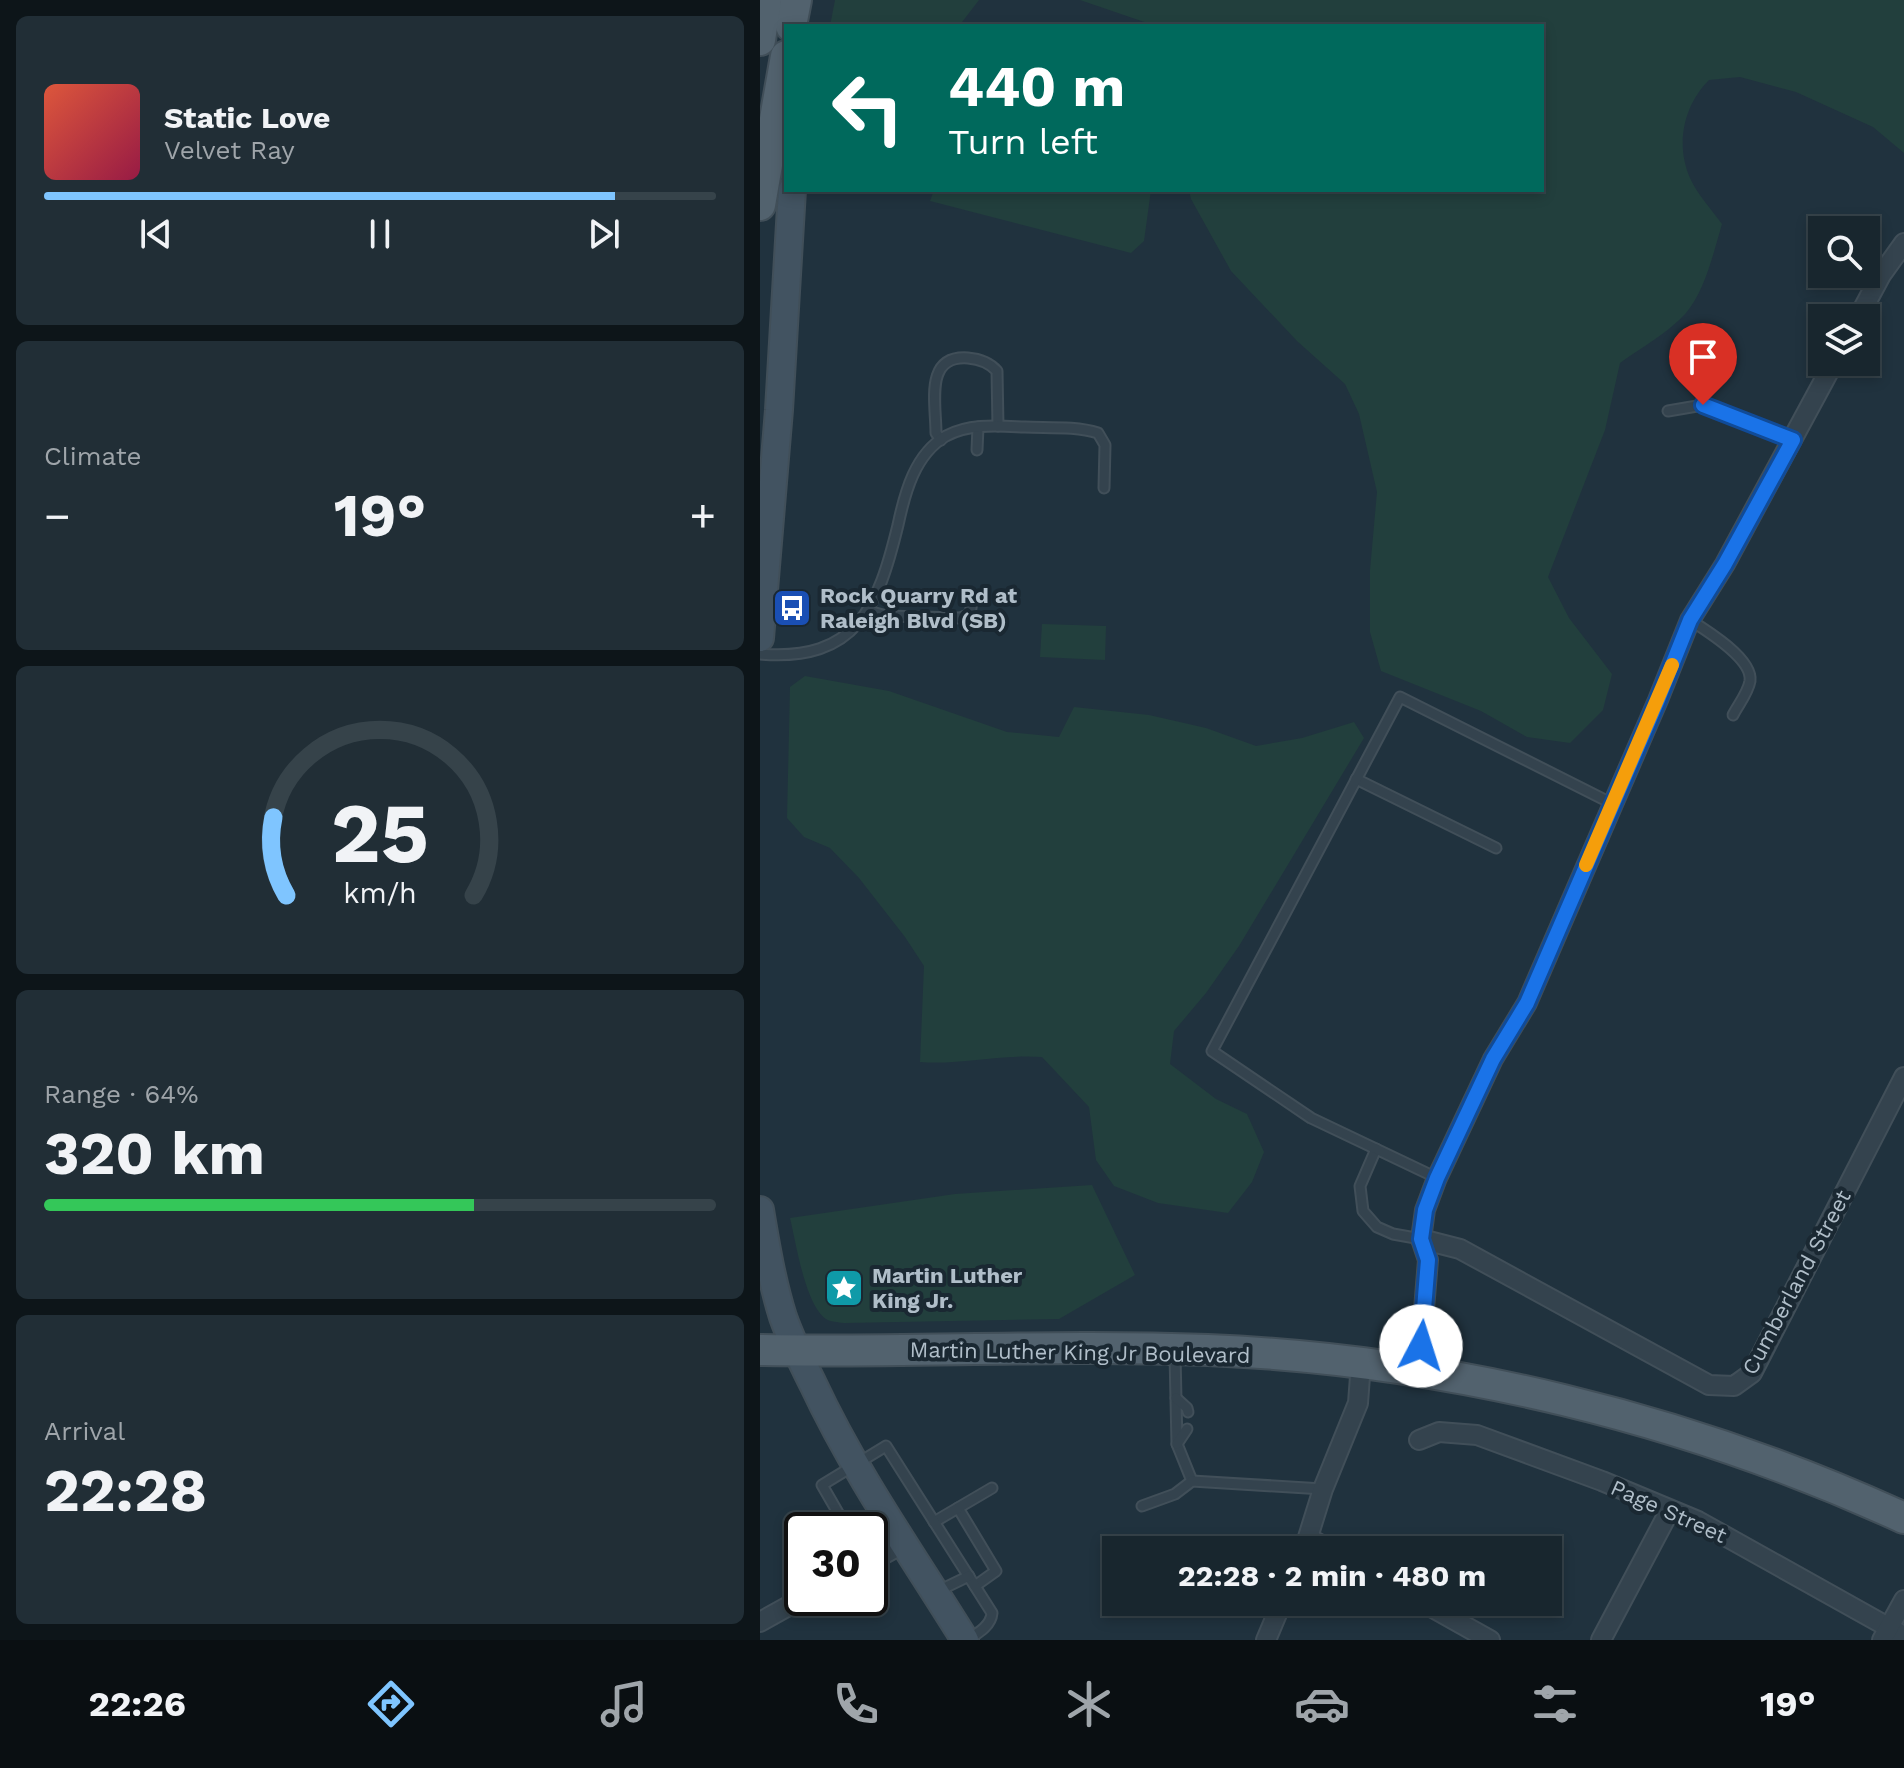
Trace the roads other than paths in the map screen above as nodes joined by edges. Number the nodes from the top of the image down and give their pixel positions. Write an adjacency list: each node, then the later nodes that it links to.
1 (766, 0): 6 (main road)
2 (796, 0): 4 (main road)
3 (809, 0): 5 (main road)
4 (791, 24)
5 (806, 24)
6 (760, 40)
7 (784, 67): 9 (main road)
8 (792, 192): 21 (main road)
9 (760, 205)
10 (1904, 243): 11 (street)
11 (1865, 304)
12 (1827, 376): 17 (street)
13 (1668, 411): 17 (lane)
14 (998, 426): 15 (lane); 16 (lane); 20 (lane)
15 (978, 427): 16 (lane); 19 (lane)
16 (941, 440): 23 (lane)
17 (1793, 440): 24 (street)
18 (760, 441): 21 (main road)
19 (977, 450)
20 (1104, 488)
21 (772, 494): 25 (main road)
22 (972, 602): 23 (lane)
23 (868, 611): 26 (lane)
24 (1690, 620): 27 (lane); 29 (street)
25 (760, 638)
26 (760, 654)
27 (1733, 715)
28 (1356, 779): 29 (lane); 30 (lane); 32 (lane)
29 (1613, 804): 33 (street)
30 (1496, 848)
31 (1904, 1077): 35 (street, Cumberland Street)
32 (1376, 1149): 33 (lane); 35 (lane)
33 (1437, 1178): 35 (street)
34 (760, 1210): 36 (main road)
35 (1421, 1239): 41 (street)
36 (767, 1284): 39 (main road)
37 (1175, 1349): 39 (main road, Martin Luther King Jr Boulevard); 40 (main road, Martin Luther King Jr Boulevard); 42 (lane)
38 (760, 1350): 39 (main road, Martin Luther King Jr Boulevard)
39 (796, 1350): 47 (main road)
40 (1361, 1363): 41 (main road, Martin Luther King Jr Boulevard); 50 (street)
41 (1419, 1371): 55 (main road, Martin Luther King Jr Boulevard)
42 (1176, 1398): 43 (lane); 46 (lane)
43 (1188, 1412)
44 (1187, 1429): 46 (lane)
45 (1419, 1440): 53 (street, Page Street)
46 (1177, 1444): 48 (lane)
47 (855, 1463): 54 (lane); 56 (lane); 58 (main road)
48 (1192, 1481): 50 (lane); 51 (lane)
49 (992, 1488): 52 (lane)
50 (1323, 1489): 57 (street)
51 (1142, 1506)
52 (958, 1508): 56 (lane); 61 (lane)
53 (1670, 1510): 68 (street, Page Street); 72 (street)
54 (838, 1512)
55 (1904, 1518)
56 (934, 1522): 60 (lane)
57 (1308, 1536)
58 (904, 1543): 59 (street); 62 (main road)
59 (888, 1552)
60 (969, 1576): 61 (lane); 62 (lane)
61 (975, 1586): 69 (lane)
62 (935, 1593): 69 (main road)
63 (1904, 1600): 68 (street)
64 (784, 1609): 67 (street)
65 (1276, 1616): 70 (street)
66 (1447, 1616): 71 (street)
67 (760, 1622)
68 (1892, 1634)
69 (966, 1640)
70 (1266, 1640)
71 (1490, 1640)
72 (1601, 1640)

